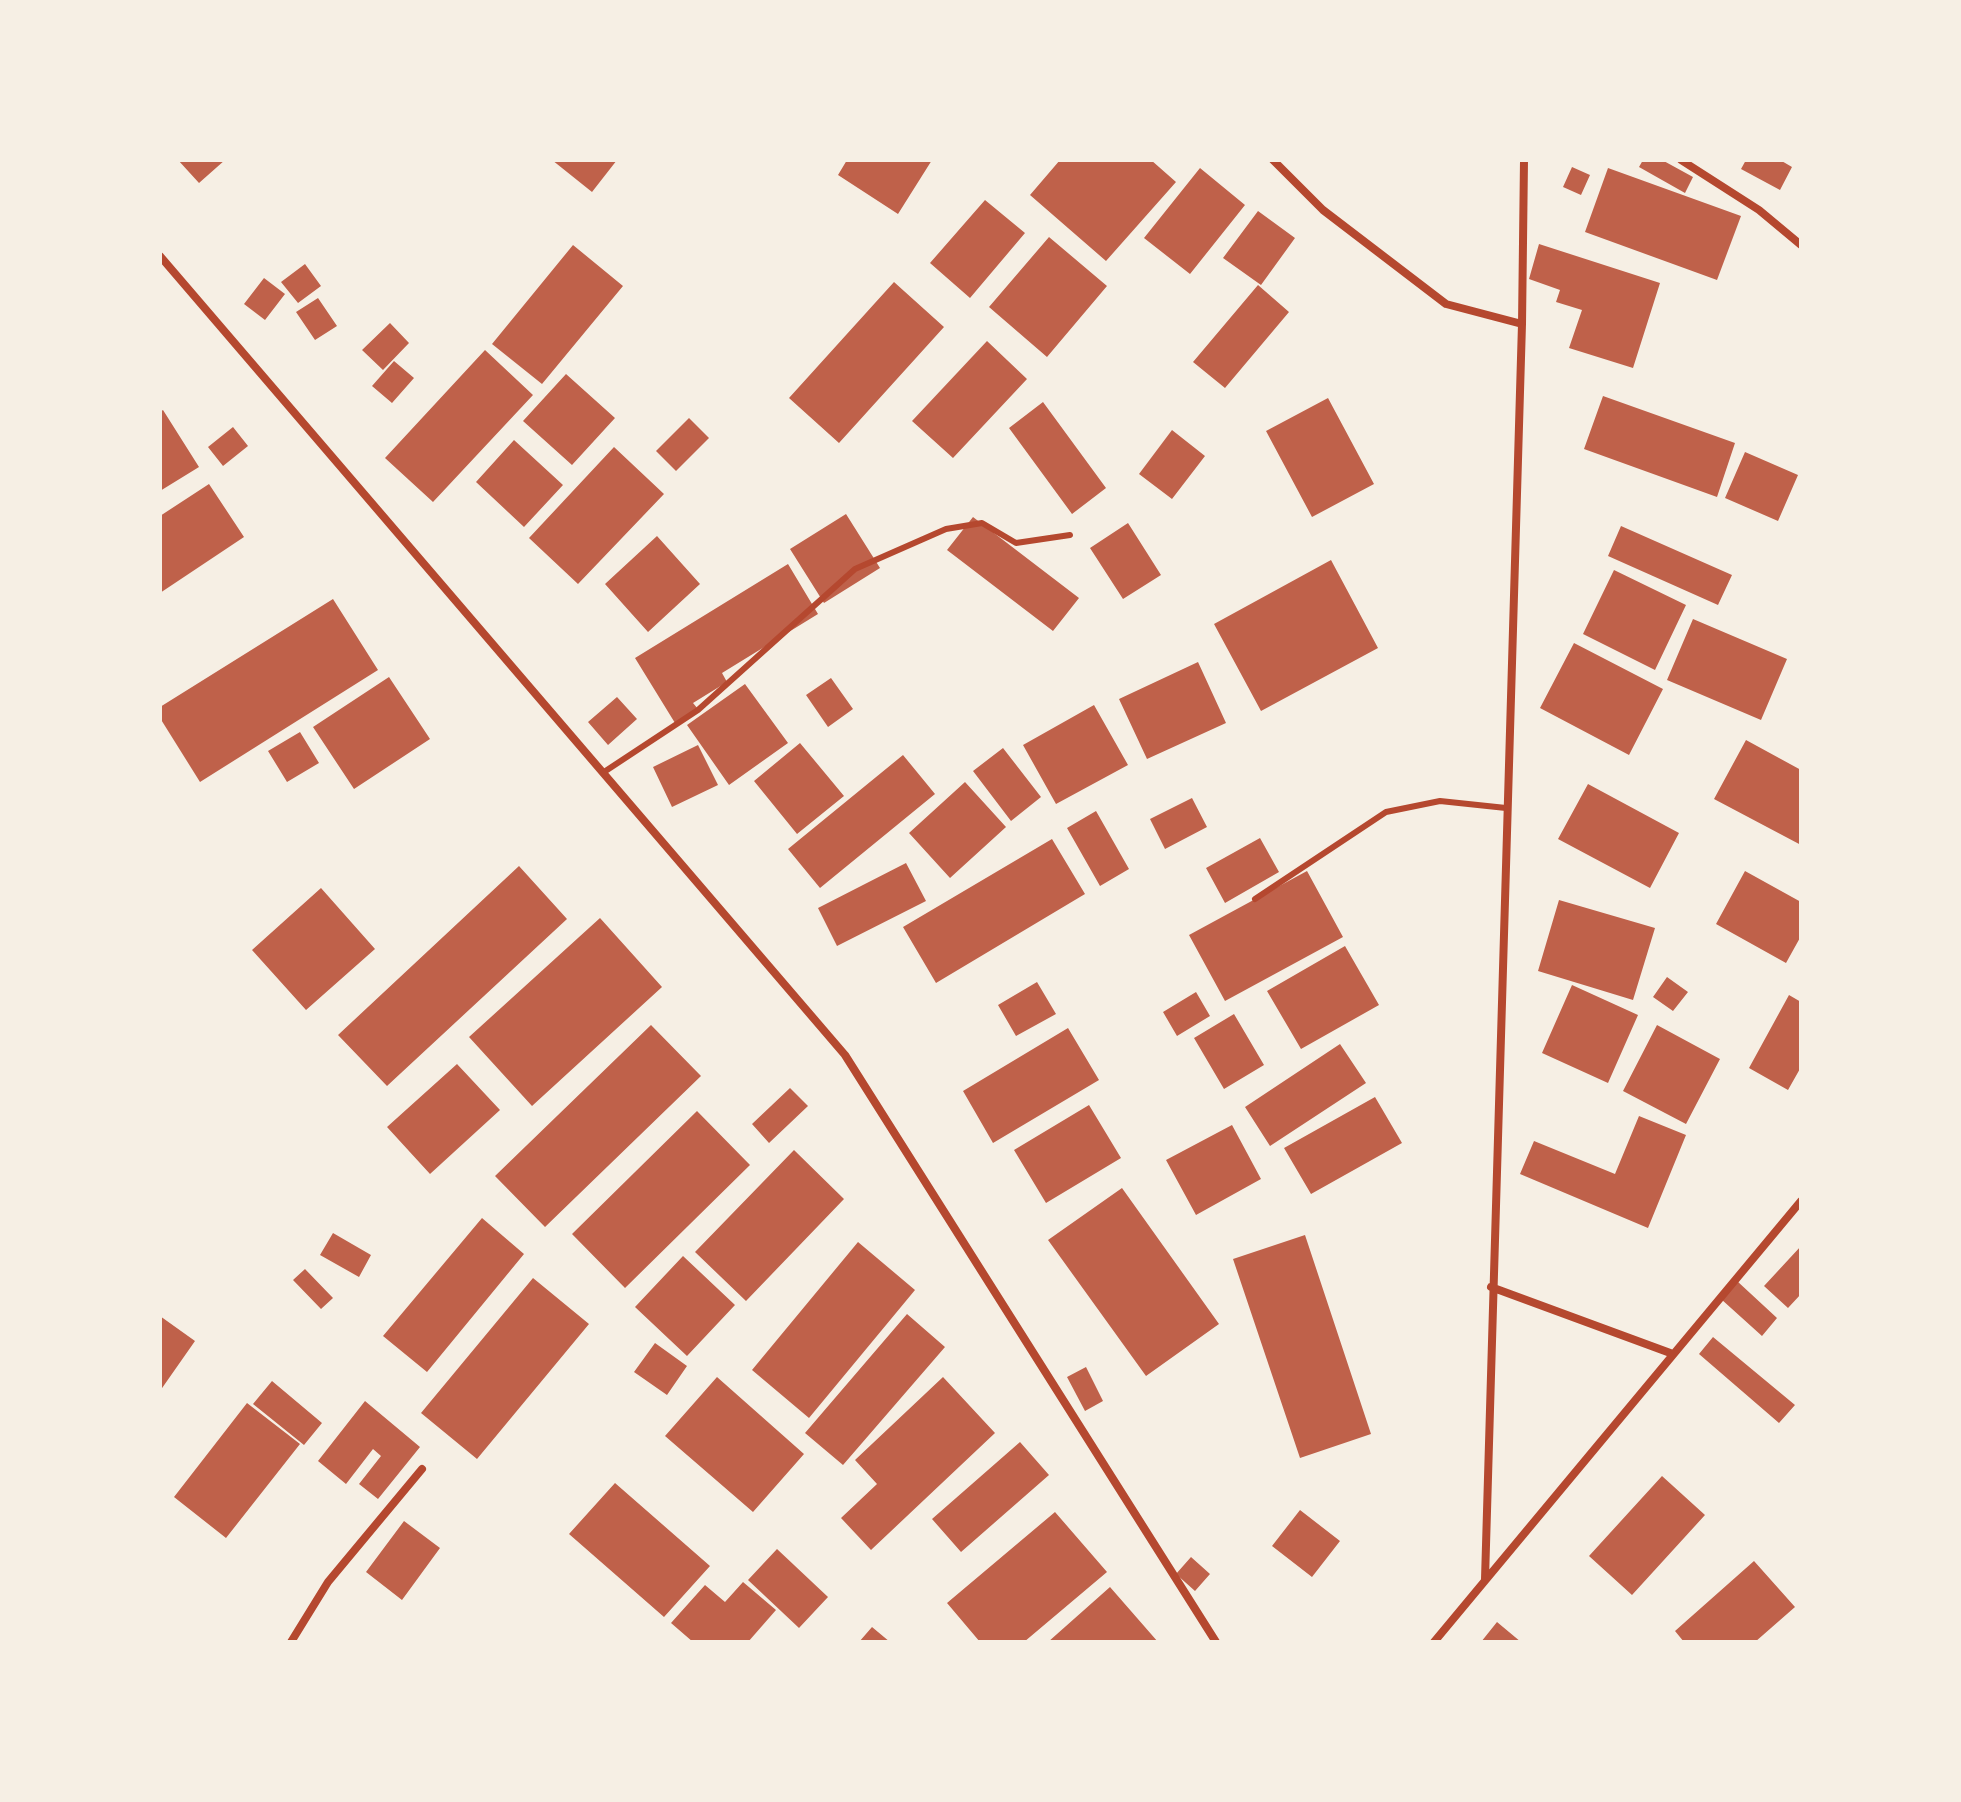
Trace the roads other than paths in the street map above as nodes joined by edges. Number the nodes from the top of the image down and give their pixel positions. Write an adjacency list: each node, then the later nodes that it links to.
1 (1273, 160): 6 (street)
2 (1524, 160): 6 (street)
3 (1681, 160): 4 (street)
4 (1801, 245)
5 (160, 256): 8 (street)
6 (1522, 324): 9 (street)
7 (1070, 535): 8 (lane)
8 (604, 772): 17 (street)
9 (1506, 808): 10 (lane); 12 (street)
10 (1255, 899)
11 (1801, 1201): 13 (street)
12 (1491, 1287): 13 (street); 15 (street)
13 (1673, 1354): 15 (street)
14 (422, 1469): 16 (street)
15 (1485, 1579): 18 (street)
16 (291, 1642)
17 (1216, 1642)
18 (1434, 1642)

